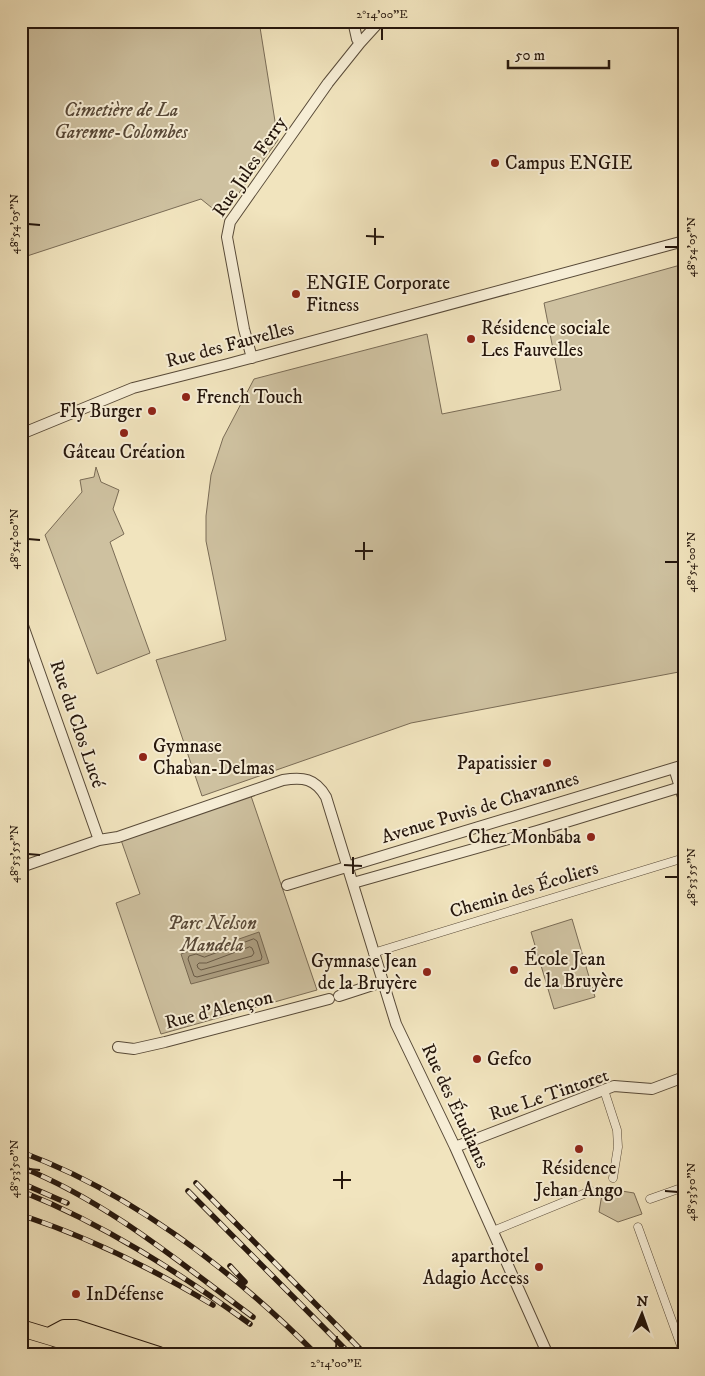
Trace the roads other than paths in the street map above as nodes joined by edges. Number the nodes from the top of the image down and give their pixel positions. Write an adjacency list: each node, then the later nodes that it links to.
1 (353, 21): 3 (street)
2 (380, 21): 3 (street, Rue Jules Ferry)
3 (360, 43): 5 (street, Rue Jules Ferry)
4 (684, 241): 5 (street, Rue des Fauvelles)
5 (252, 358): 6 (street, Rue des Fauvelles)
6 (21, 434)
7 (21, 620): 11 (street, Rue du Clos Lucé)
8 (679, 767): 9 (street); 13 (street, Avenue Puvis de Chavannes)
9 (682, 786): 10 (street); 15 (street, Avenue Puvis de Chavannes)
10 (684, 800)
11 (96, 841): 13 (street, Rue des Étudiants); 14 (street, Rue des Étudiants)
12 (684, 858): 17 (street, Chemin des Écoliers)
13 (347, 866): 15 (street, Rue des Étudiants); 16 (street, Avenue Puvis de Chavannes)
14 (21, 867)
15 (353, 883): 17 (street, Rue des Étudiants)
16 (287, 885)
17 (373, 953): 18 (street, Rue des Étudiants)
18 (382, 982): 19 (street, Rue d'Alençon); 22 (street, Rue des Étudiants)
19 (118, 1047)
20 (684, 1077): 21 (street, Rue Le Tintoret)
21 (604, 1090): 22 (street, Rue Le Tintoret); 23 (street)
22 (456, 1147): 28 (street, Rue des Étudiants)
23 (612, 1178)
24 (684, 1187): 26 (street)
25 (592, 1191): 28 (street)
26 (650, 1199)
27 (638, 1228): 32 (street)
28 (493, 1232): 35 (street, Rue des Étudiants)
29 (21, 1328): 30 (main road)
30 (49, 1346): 31 (highway); 33 (main road); 34 (main road)
31 (21, 1347)
32 (684, 1354)
33 (110, 1355)
34 (159, 1355)
35 (548, 1355)

